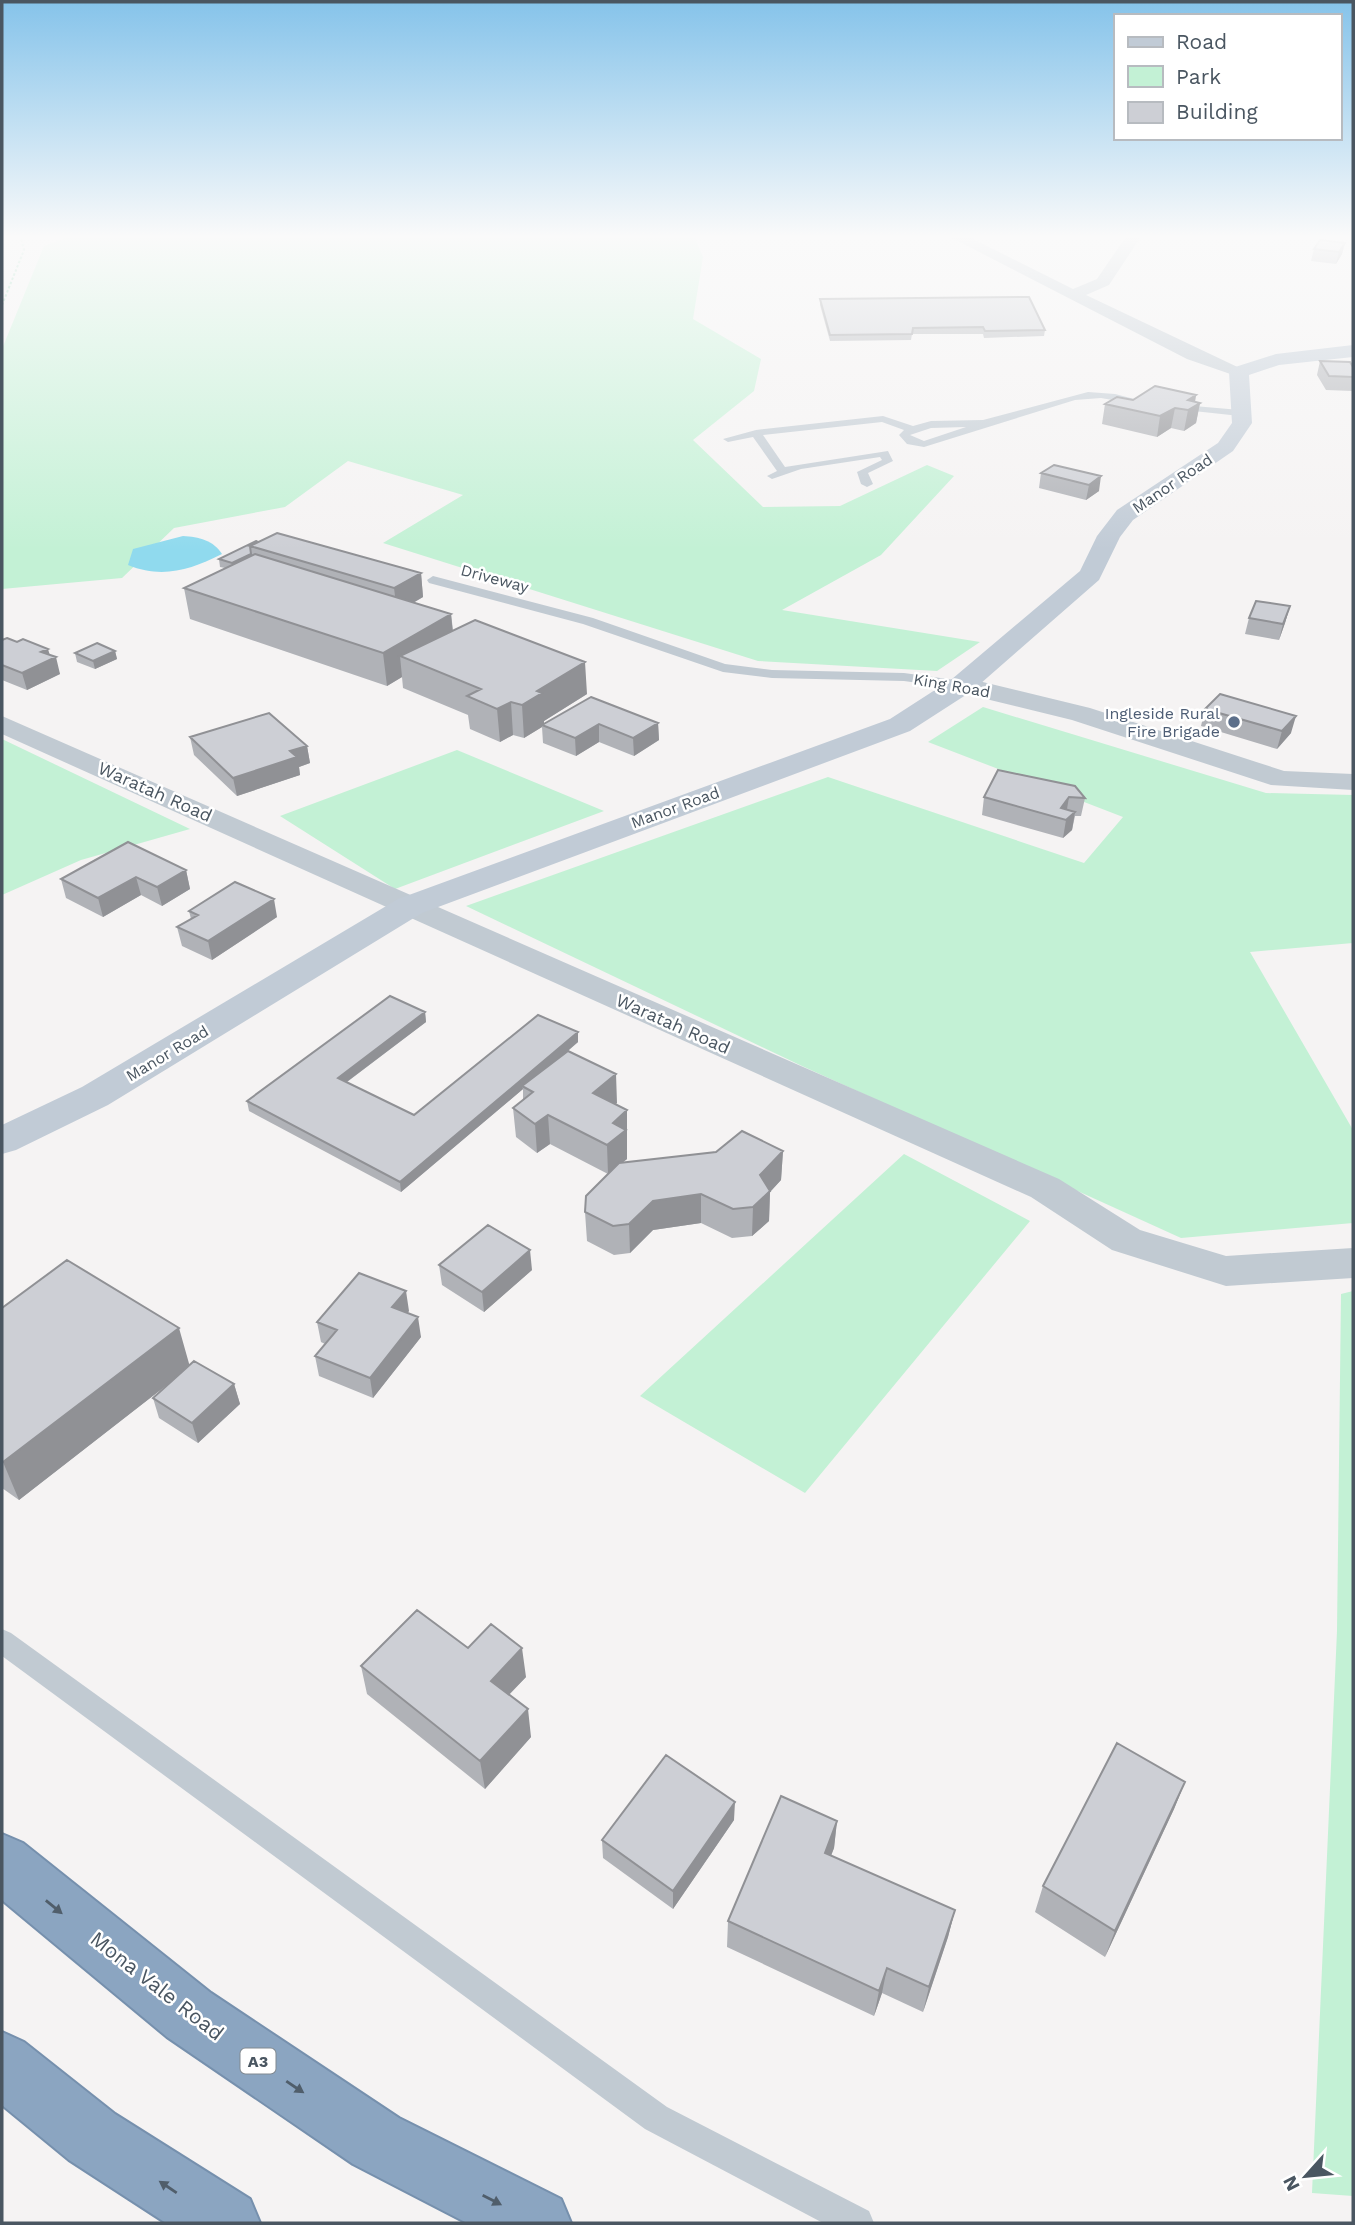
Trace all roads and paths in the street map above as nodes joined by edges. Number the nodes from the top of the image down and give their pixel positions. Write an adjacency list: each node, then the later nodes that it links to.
1 (1167, 342): 3 (street)
2 (1353, 351): 3 (street)
3 (1239, 372): 4 (street, Manor Road)
4 (1240, 413): 5 (lane); 15 (street, Manor Road)
5 (985, 423): 6 (lane); 9 (lane)
6 (911, 429): 7 (lane); 9 (lane)
7 (756, 433): 8 (lane); 10 (lane)
8 (728, 439)
9 (895, 452): 10 (lane); 11 (lane)
10 (783, 472): 12 (lane)
11 (867, 484)
12 (782, 486)
13 (433, 580): 14 (lane, Driveway)
14 (548, 610): 15 (lane, King Road)
15 (962, 685): 17 (street, King Road); 18 (street, Manor Road)
16 (2, 724): 18 (street, Waratah Road)
17 (1353, 782)
18 (410, 906): 19 (street, Manor Road); 20 (street, Waratah Road)
19 (2, 1141)
20 (1353, 1263)
21 (2, 1641): 26 (lane)
22 (2, 1863): 25 (highway, Mona Vale Road / A3, one-way to 25)
23 (2, 2064): 24 (highway, one-way to 23)
24 (226, 2223)
25 (537, 2223)
26 (857, 2223)

